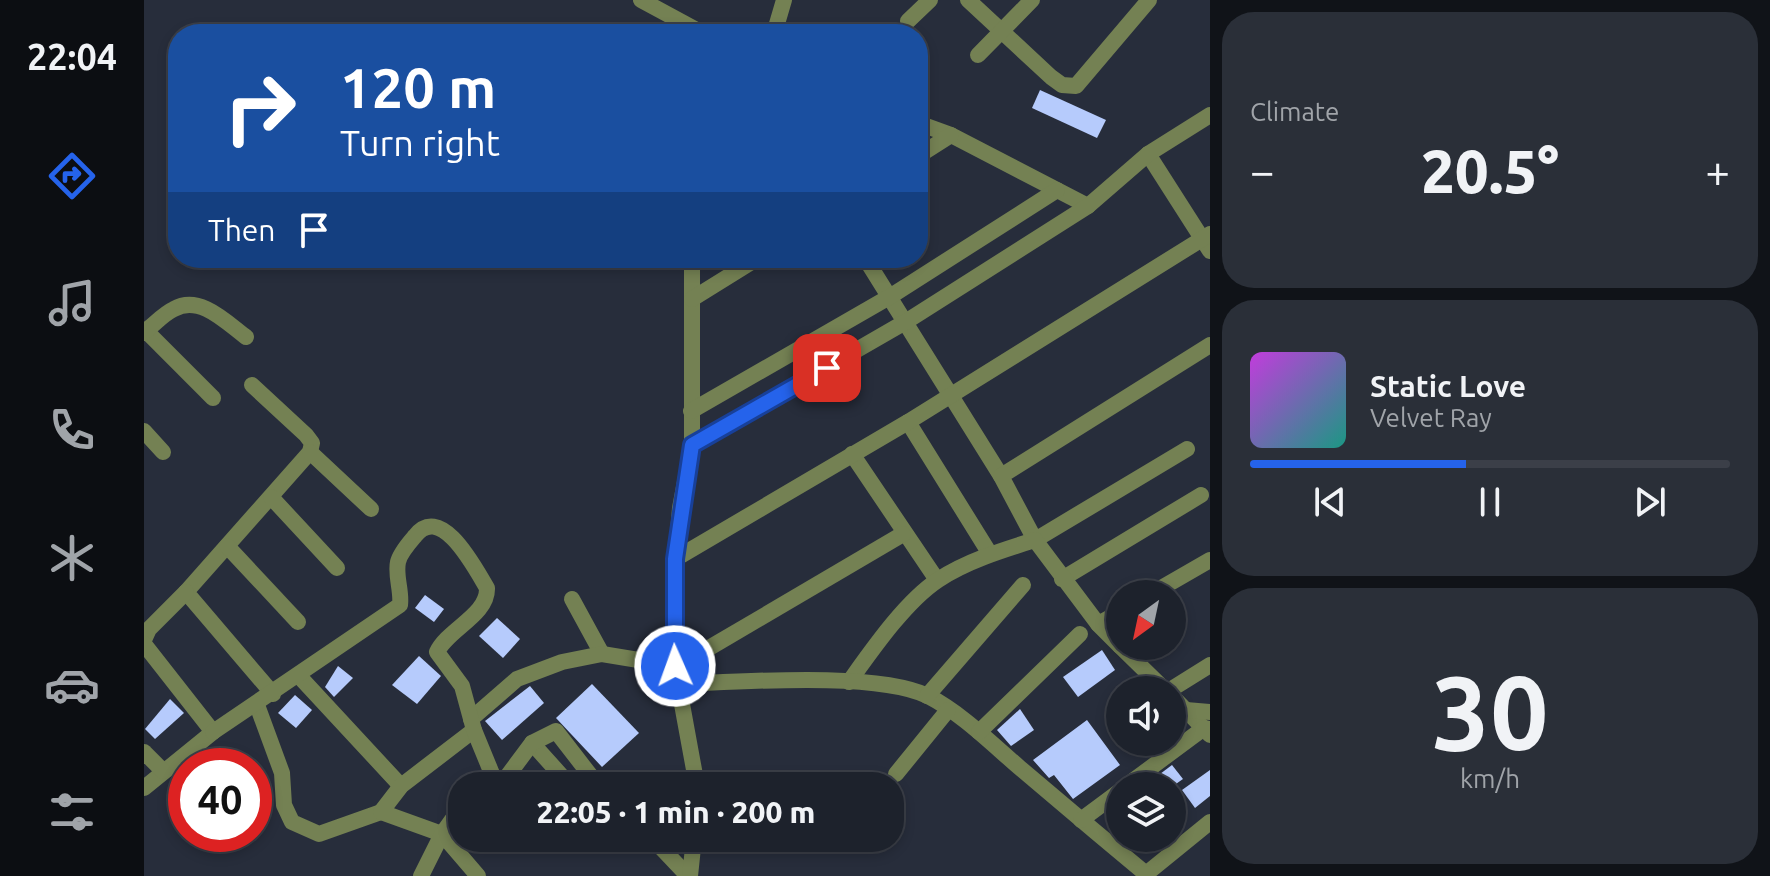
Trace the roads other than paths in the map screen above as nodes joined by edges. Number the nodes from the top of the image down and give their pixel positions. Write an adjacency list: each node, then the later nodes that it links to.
1 (641, 0): 7 (street)
2 (784, 0): 10 (street)
3 (930, 0): 8 (street)
4 (968, 0): 11 (street)
5 (1032, 0): 11 (street)
6 (1149, 0): 11 (street)
7 (671, 7): 9 (street)
8 (908, 21)
9 (692, 24)
10 (777, 24)
11 (1001, 31): 12 (street)
12 (978, 55)
13 (1210, 115): 17 (street)
14 (928, 127): 15 (street)
15 (951, 135): 16 (street); 18 (street)
16 (928, 150)
17 (1148, 154): 19 (street); 20 (street)
18 (1057, 190): 19 (street); 24 (street)
19 (1088, 206): 26 (street)
20 (1207, 241): 31 (street)
21 (692, 268): 25 (street)
22 (742, 268): 25 (street)
23 (872, 268): 24 (street)
24 (891, 296): 26 (street); 33 (street)
25 (692, 299): 33 (street)
26 (907, 321): 31 (street); 36 (street)
27 (145, 331): 28 (street); 32 (street)
28 (246, 337)
29 (1210, 345): 41 (street)
30 (252, 385): 39 (street)
31 (952, 394): 34 (street); 41 (street)
32 (213, 398)
33 (691, 411): 36 (street)
34 (908, 422): 40 (street); 48 (street)
35 (144, 431): 38 (street)
36 (692, 445): 49 (street)
37 (1187, 449): 46 (street)
38 (163, 452)
39 (310, 452): 43 (street); 44 (street)
40 (852, 454): 45 (street); 49 (street)
41 (1001, 476): 46 (street)
42 (1201, 495): 52 (street)
43 (271, 497): 47 (street); 51 (street)
44 (371, 509)
45 (903, 534): 53 (street); 64 (street)
46 (1035, 540): 48 (street); 52 (street)
47 (227, 546): 56 (street); 59 (street)
48 (990, 554): 53 (street)
49 (675, 559): 68 (street)
50 (1210, 560): 54 (street)
51 (337, 568)
52 (1062, 579): 60 (street)
53 (937, 580): 72 (street)
54 (1175, 580)
55 (1023, 585): 75 (street)
56 (186, 592): 63 (street); 74 (street)
57 (572, 599): 65 (street)
58 (1106, 620): 60 (street)
59 (298, 622)
60 (1098, 624): 61 (street)
61 (1106, 632)
62 (1080, 634): 82 (street)
63 (144, 642): 81 (street)
64 (709, 648)
65 (602, 654): 68 (street); 79 (street)
66 (1135, 660): 70 (street)
67 (1210, 665): 71 (street)
68 (675, 666): 73 (street)
69 (299, 676): 74 (street); 79 (street); 93 (street)
70 (1153, 676)
71 (1186, 679)
72 (849, 682): 73 (street); 75 (street)
73 (679, 684): 90 (street)
74 (273, 694): 76 (street)
75 (927, 696): 77 (street)
76 (257, 705): 81 (street); 96 (street)
77 (948, 710): 82 (street); 91 (street)
78 (1186, 710): 80 (street)
79 (473, 725): 86 (street); 93 (street)
80 (1208, 726): 92 (street)
81 (213, 732): 85 (street)
82 (979, 732): 97 (street)
83 (532, 743): 87 (street); 88 (street); 89 (street)
84 (144, 752): 85 (street)
85 (163, 771): 94 (street)
86 (492, 772)
87 (509, 772)
88 (552, 772)
89 (589, 772)
90 (695, 772)
91 (898, 772)
92 (1145, 772)
93 (401, 786): 96 (street)
94 (144, 788)
95 (1106, 801): 97 (street)
96 (381, 812): 100 (street)
97 (1081, 820): 103 (street)
98 (1210, 822): 103 (street)
99 (448, 826): 100 (street)
100 (442, 834): 104 (street); 105 (street)
101 (666, 852): 106 (street)
102 (692, 852): 106 (street)
103 (1145, 875)
104 (421, 876)
105 (478, 876)
106 (689, 876)

